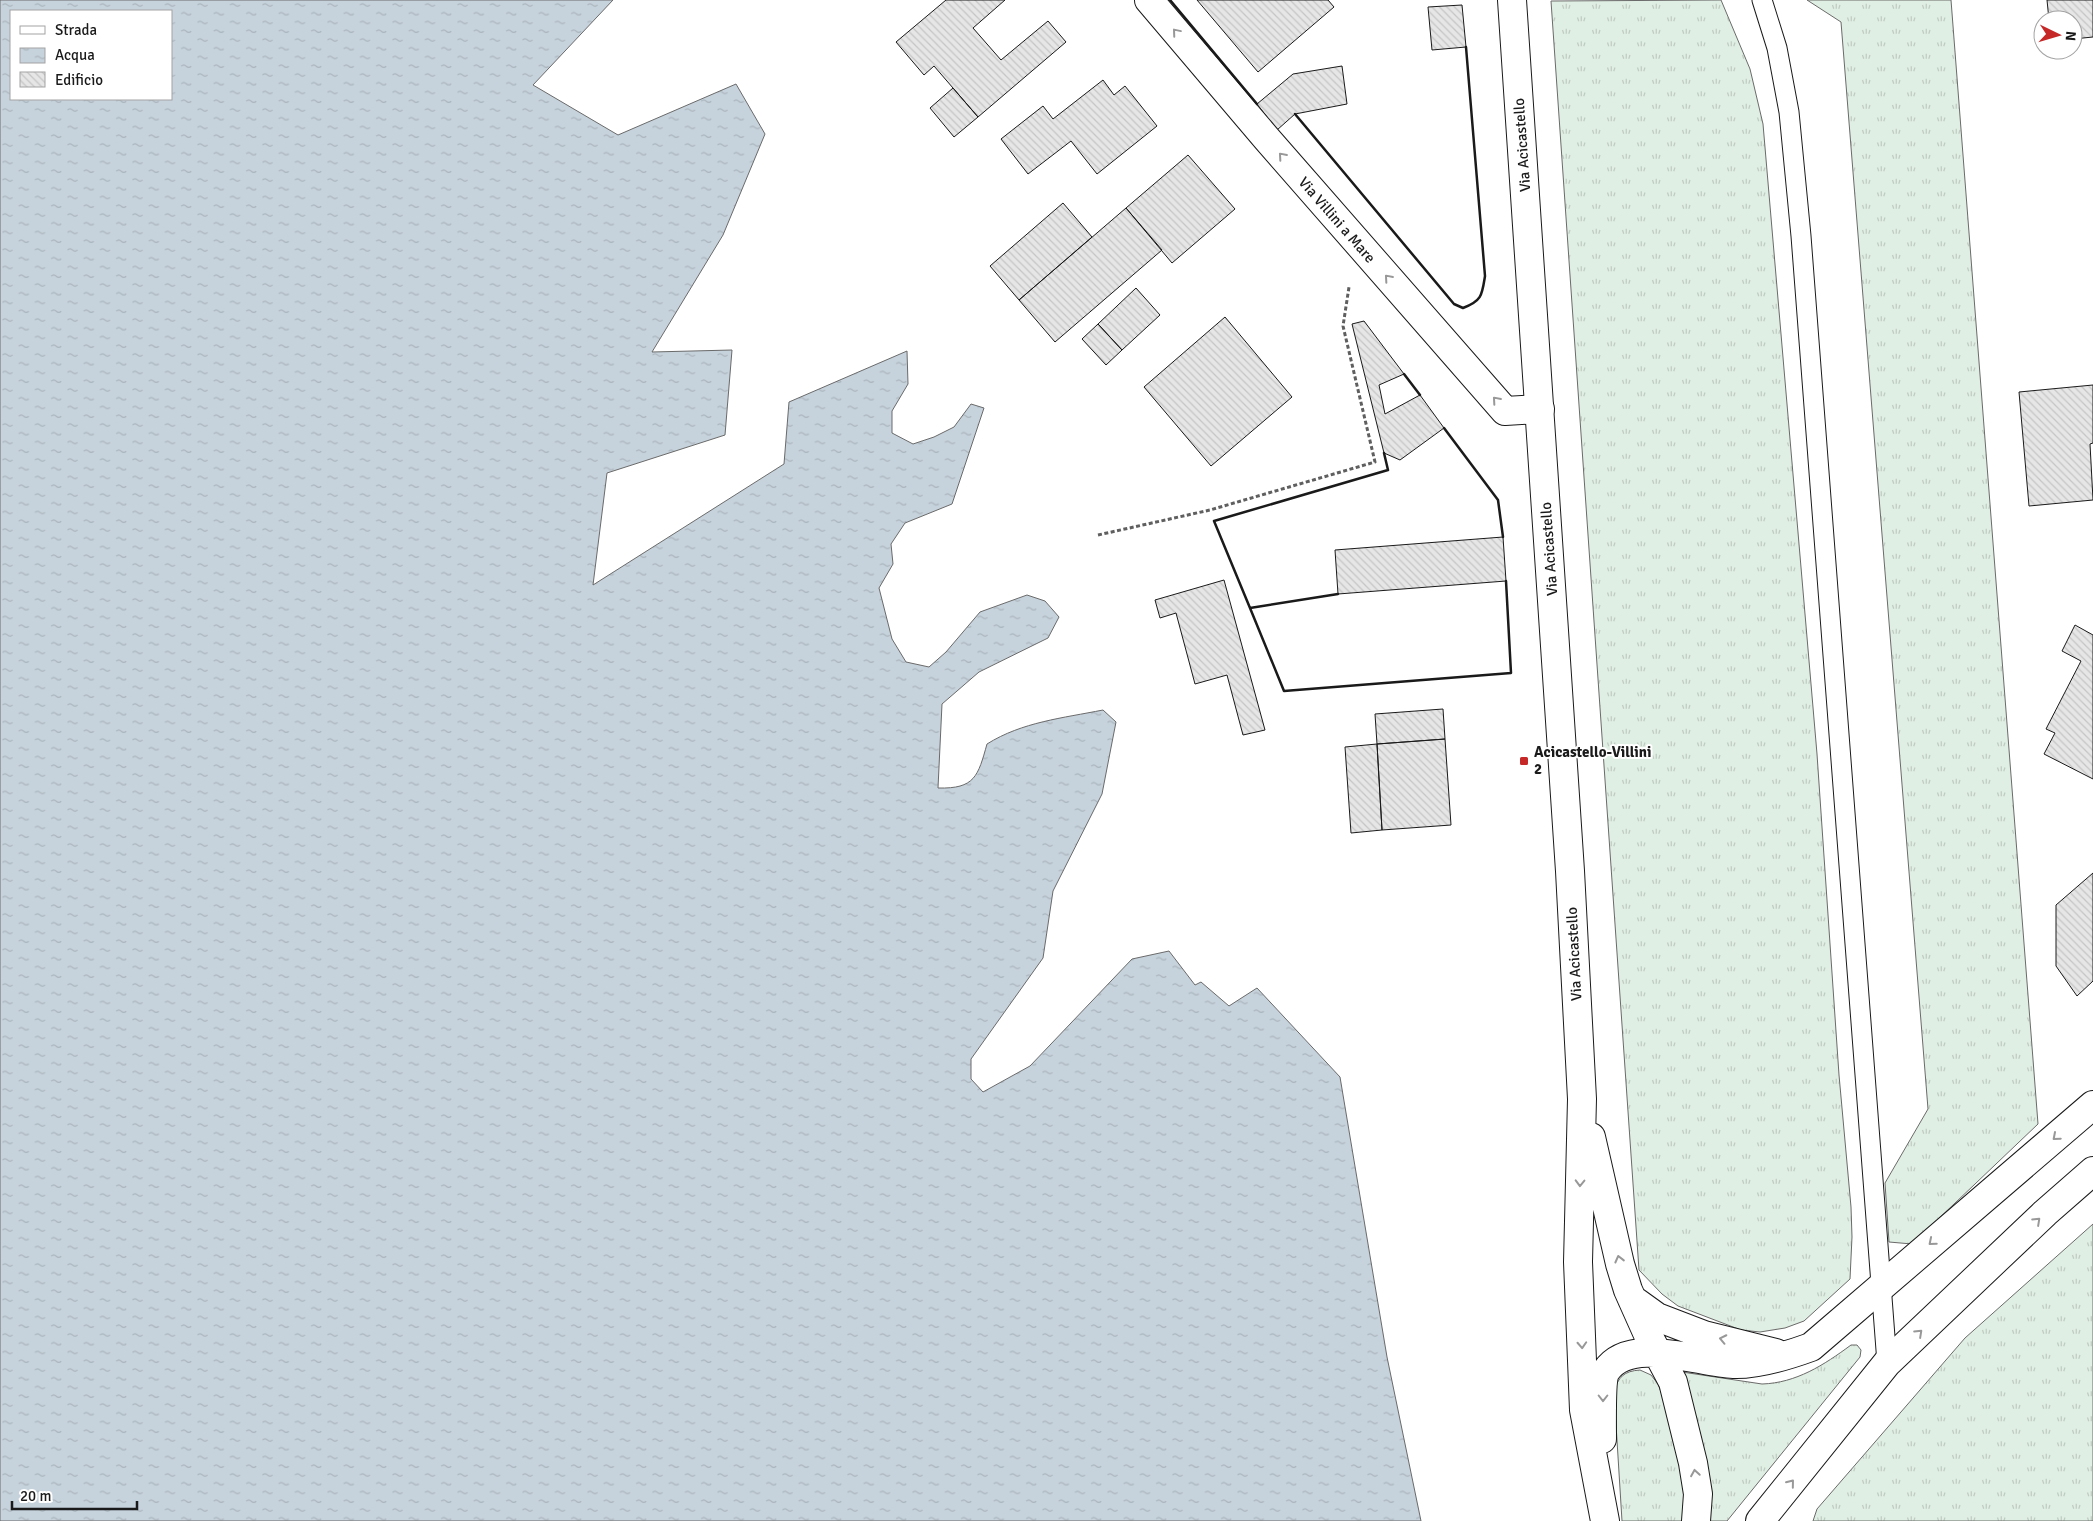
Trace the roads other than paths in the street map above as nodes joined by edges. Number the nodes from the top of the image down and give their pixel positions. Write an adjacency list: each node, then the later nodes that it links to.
1 (1149, 0): 4 (main road, Via Villini a Mare, one-way to 1)
2 (1512, 0): 4 (main road, Via Acicastello)
3 (1762, 0): 8 (lane)
4 (1540, 409): 5 (main road, Via Acicastello)
5 (1582, 1099): 9 (main road, one-way to 5); 13 (main road, one-way to 13)
6 (2093, 1105): 8 (main road, one-way to 8)
7 (2093, 1171): 12 (main road, one-way to 7)
8 (1880, 1286): 11 (main road); 12 (lane)
9 (1632, 1299): 10 (main road); 11 (main road, one-way to 9)
10 (1656, 1353): 11 (main road); 13 (main road, one-way to 13); 16 (main road, one-way to 10)
11 (1787, 1356)
12 (1887, 1364): 17 (main road, one-way to 12)
13 (1599, 1488): 14 (main road); 15 (main road)
14 (1599, 1521)
15 (1605, 1521)
16 (1696, 1521)
17 (1760, 1521)

